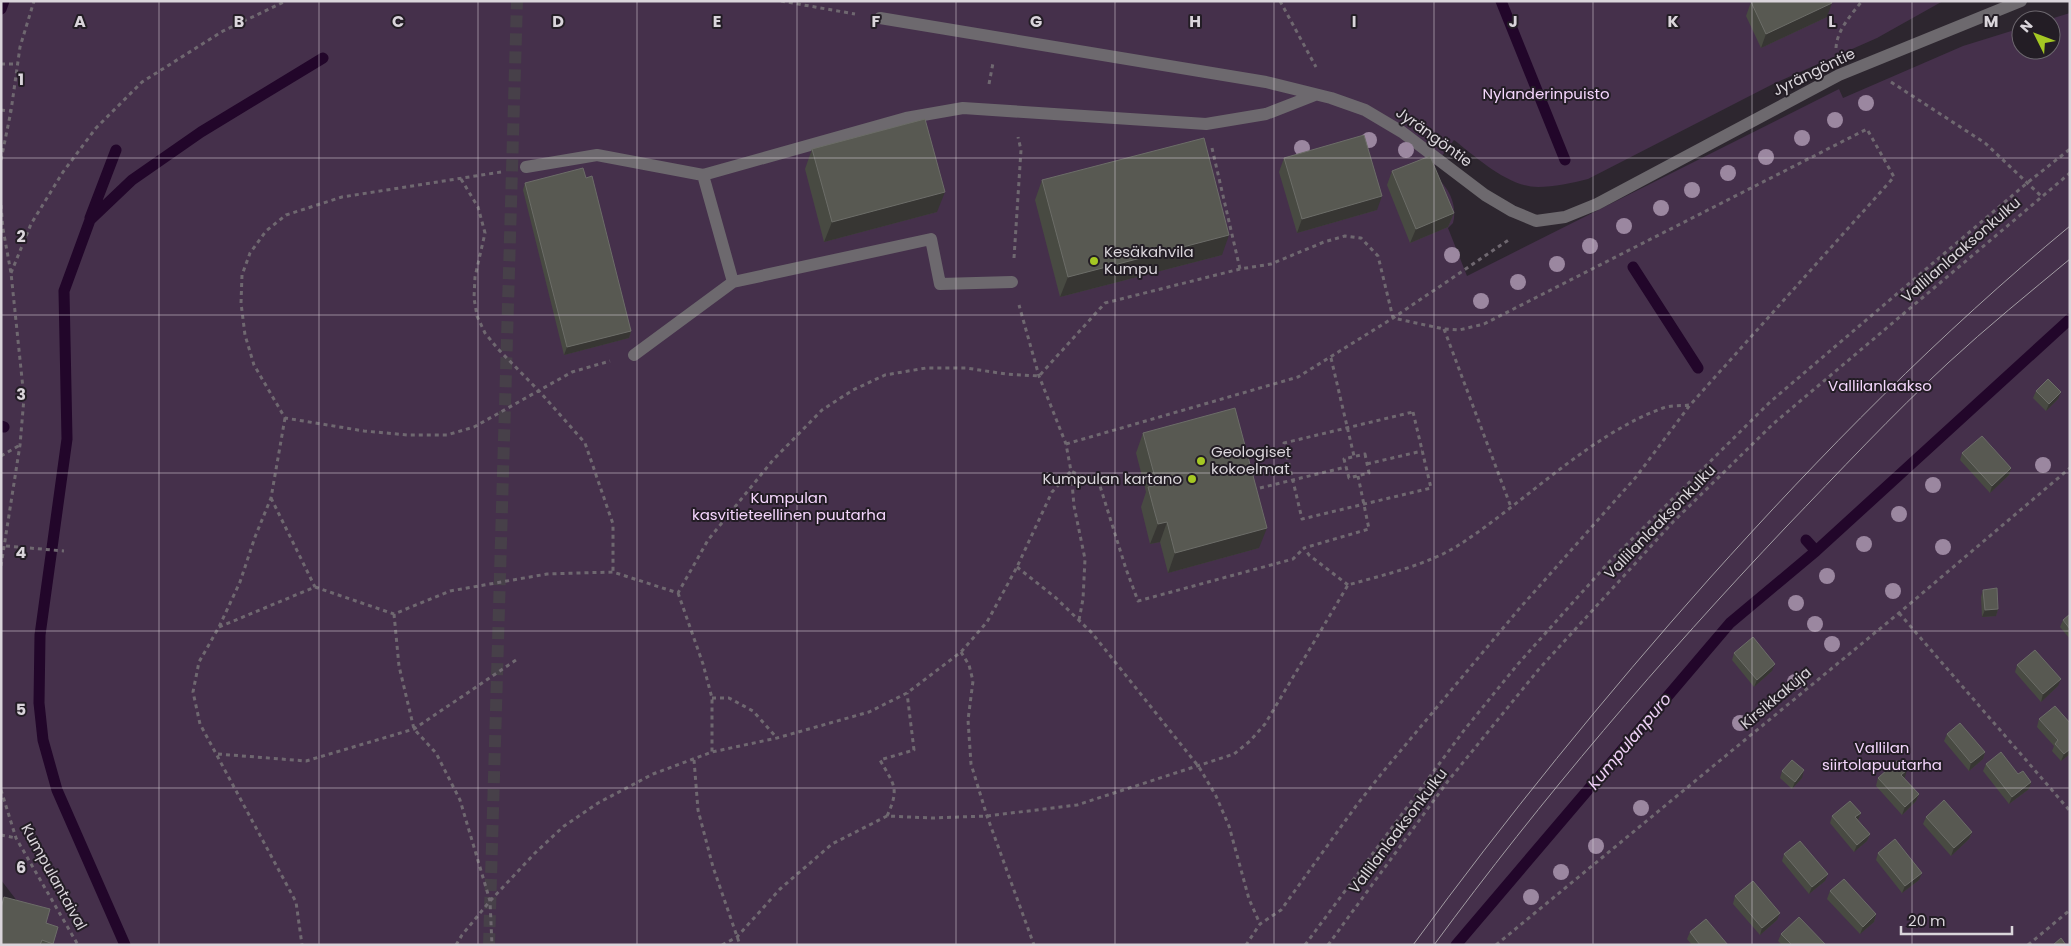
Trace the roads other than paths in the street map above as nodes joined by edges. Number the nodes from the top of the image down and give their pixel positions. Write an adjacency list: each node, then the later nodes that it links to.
1 (2021, 1): 3 (street, Jyrängöntie)
2 (880, 18): 3 (street, Jyrängöntie)
3 (1315, 95): 5 (street)
4 (526, 167): 5 (street)
5 (703, 175): 6 (street)
6 (733, 282): 7 (street); 8 (street)
7 (1012, 282)
8 (634, 354)

